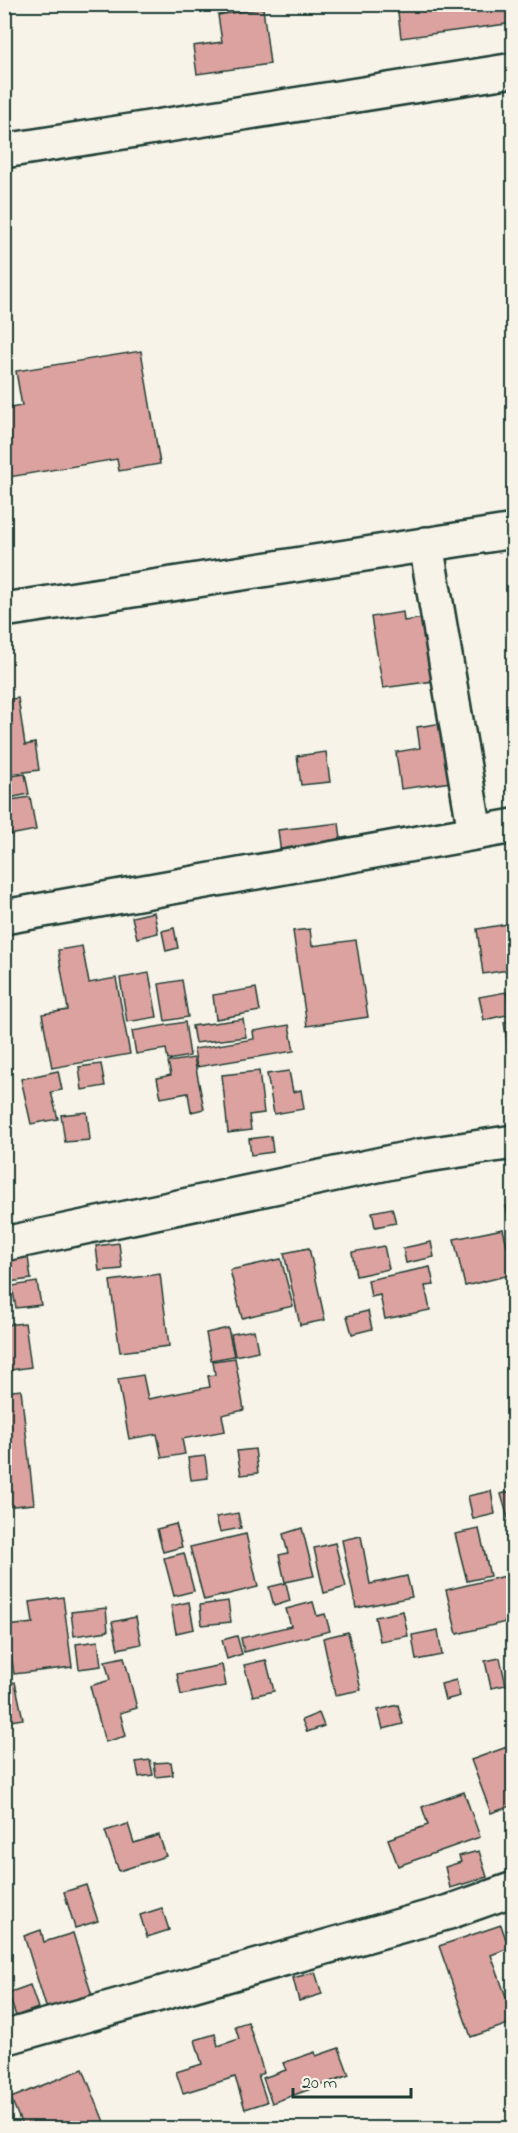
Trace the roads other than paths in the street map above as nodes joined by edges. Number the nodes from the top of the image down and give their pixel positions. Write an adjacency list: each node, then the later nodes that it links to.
1 (513, 70): 2 (street)
2 (4, 151)
3 (513, 531): 4 (street)
4 (426, 544): 5 (street); 7 (street)
5 (4, 610)
6 (513, 826): 7 (street)
7 (475, 832): 8 (street)
8 (4, 916)
9 (513, 1142): 10 (street)
10 (4, 1244)
11 (513, 1889): 12 (street)
12 (4, 2038)

